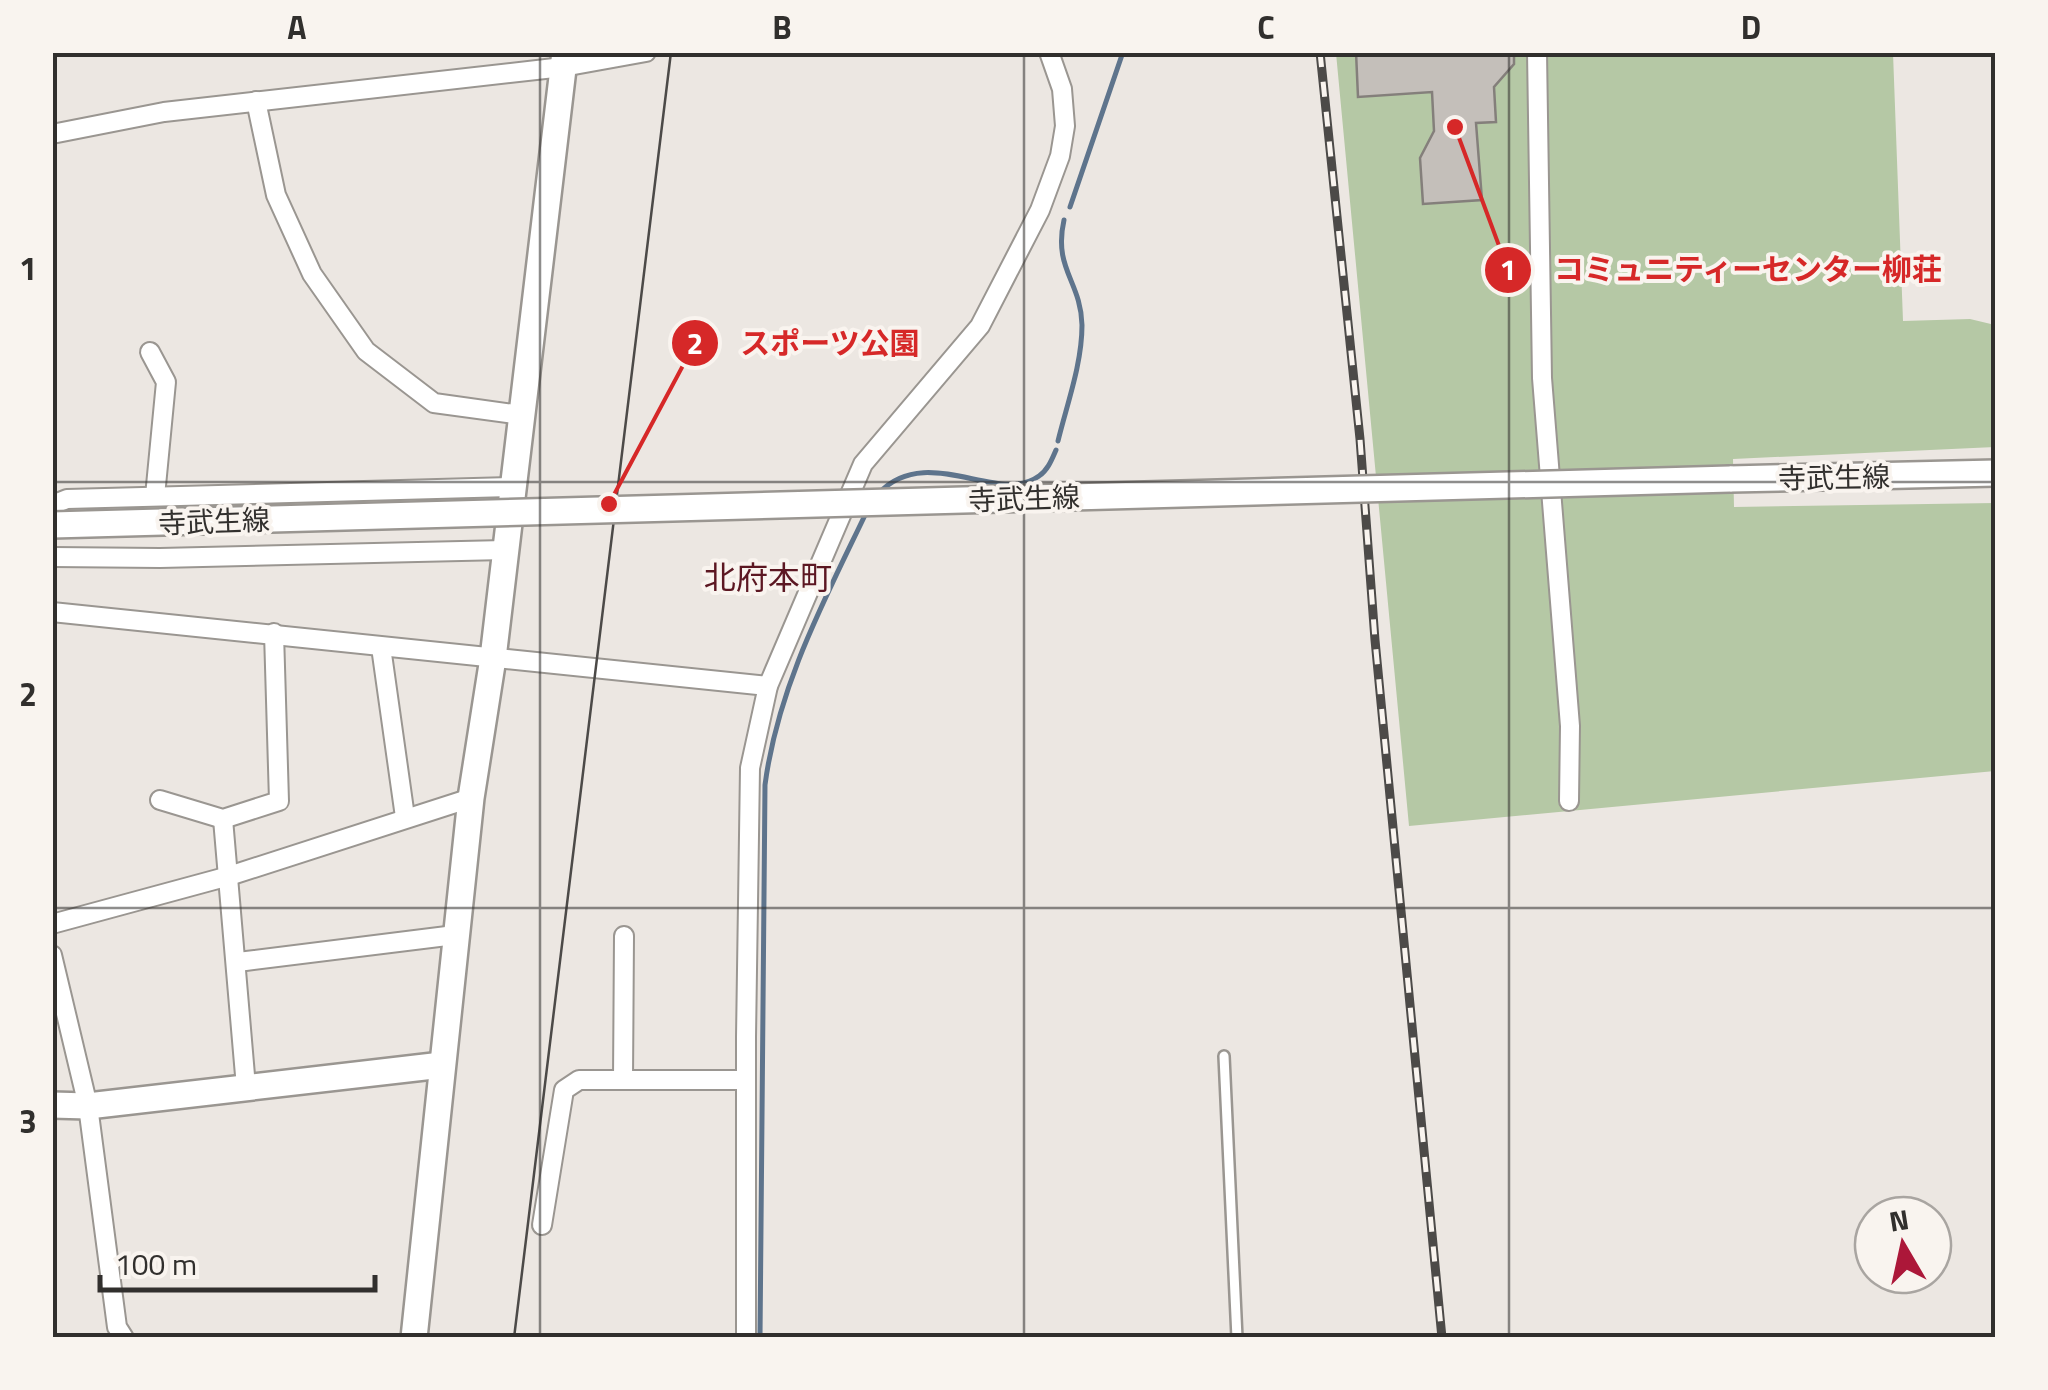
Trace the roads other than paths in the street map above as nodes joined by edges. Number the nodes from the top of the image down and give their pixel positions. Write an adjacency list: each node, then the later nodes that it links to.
1 (646, 52): 4 (street)
2 (1049, 52): 20 (street)
3 (1537, 52): 23 (street)
4 (564, 60): 5 (street); 8 (main road)
5 (256, 100): 6 (street); 8 (street)
6 (52, 134)
7 (150, 352): 11 (street)
8 (521, 415): 10 (main road)
9 (1996, 473): 13 (main road, 寺武生線, bridge)
10 (513, 486): 11 (street); 14 (main road)
11 (155, 496): 12 (street)
12 (52, 505)
13 (52, 525)
14 (505, 550): 15 (street); 19 (main road)
15 (52, 557)
16 (52, 612): 17 (street)
17 (274, 634): 18 (street); 25 (street)
18 (382, 647): 19 (street); 24 (street)
19 (493, 658): 20 (street); 21 (main road)
20 (768, 686): 35 (street)
21 (470, 798): 24 (street); 28 (main road)
22 (160, 800): 25 (street)
23 (1569, 801)
24 (405, 818): 26 (street)
25 (223, 819): 26 (street)
26 (230, 876): 27 (street); 31 (street)
27 (52, 924)
28 (455, 935): 31 (street); 33 (main road)
29 (624, 936): 34 (street)
30 (52, 956): 38 (street)
31 (238, 962): 36 (street)
32 (1224, 1056): 43 (lane)
33 (442, 1065): 36 (main road); 41 (main road)
34 (622, 1080): 35 (street); 39 (street)
35 (746, 1080): 42 (street)
36 (246, 1087): 38 (main road)
37 (52, 1105): 38 (main road)
38 (88, 1106): 40 (street)
39 (542, 1225)
40 (124, 1338)
41 (414, 1338)
42 (746, 1338)
43 (1237, 1338)

